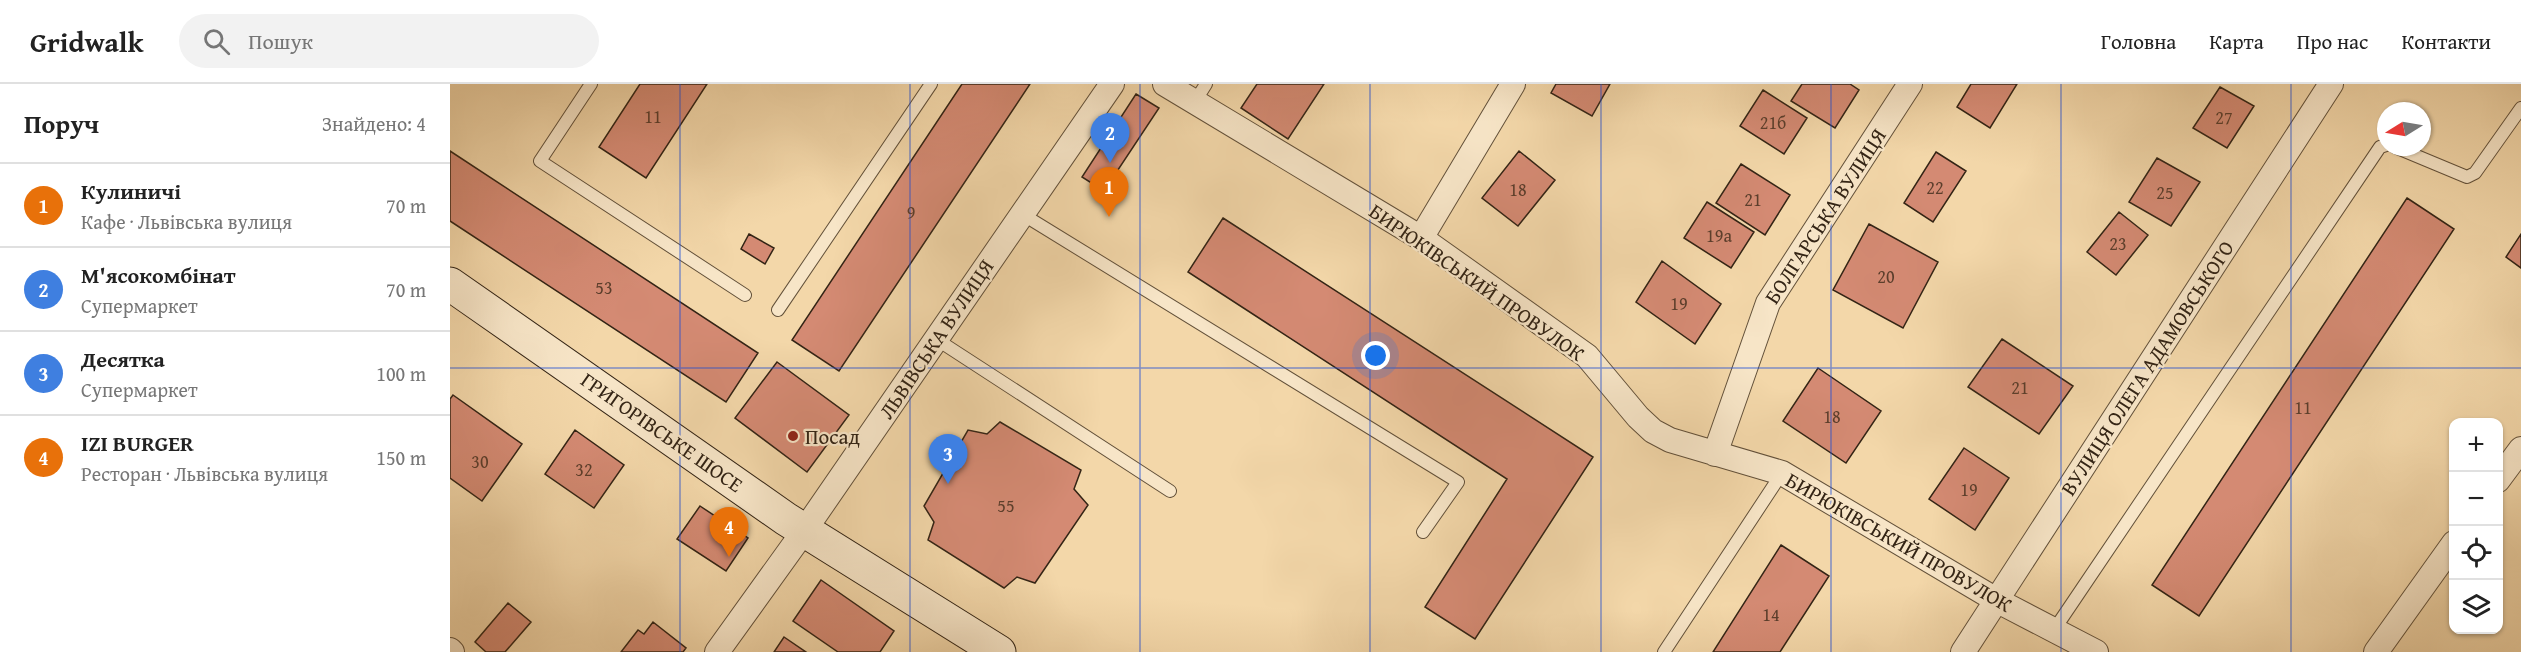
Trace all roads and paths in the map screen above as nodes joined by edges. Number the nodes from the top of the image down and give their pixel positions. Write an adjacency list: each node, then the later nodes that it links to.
1 (591, 84): 15 (lane)
2 (931, 84): 16 (lane)
3 (1112, 84): 12 (street, ЛЬВІВСЬКА ВУЛИЦЯ)
4 (1165, 84): 8 (street, БИРЮКІВСЬКИЙ ПРОВУЛОК)
5 (1513, 84): 13 (street)
6 (1910, 84): 19 (street, БОЛГАРСЬКА ВУЛИЦЯ)
7 (2331, 84): 26 (street, ВУЛИЦЯ ОЛЕГА АДАМОВСЬКОГО)
8 (1200, 93): 13 (street, БИРЮКІВСЬКИЙ ПРОВУЛОК)
9 (2521, 108): 11 (lane)
10 (2377, 151): 27 (lane)
11 (2417, 156)
12 (1022, 214): 17 (street, ЛЬВІВСЬКА ВУЛИЦЯ); 24 (lane)
13 (1421, 238): 19 (street, БИРЮКІВСЬКИЙ ПРОВУЛОК)
14 (450, 284): 23 (street, ГРИГОРІВСЬКЕ ШОСЕ)
15 (745, 295)
16 (778, 310)
17 (936, 339): 22 (lane); 23 (street, ЛЬВІВСЬКА ВУЛИЦЯ)
18 (2521, 449): 21 (street)
19 (1715, 454): 20 (street, БИРЮКІВСЬКИЙ ПРОВУЛОК)
20 (1782, 473): 26 (street, БИРЮКІВСЬКИЙ ПРОВУЛОК); 30 (lane)
21 (2503, 474)
22 (1170, 491)
23 (804, 531): 28 (street, ЛЬВІВСЬКА ВУЛИЦЯ); 29 (street, ГРИГОРІВСЬКЕ ШОСЕ)
24 (1423, 532)
25 (2449, 550): 33 (street)
26 (1998, 601): 27 (street, БИРЮКІВСЬКИЙ ПРОВУЛОК); 31 (street, ВУЛИЦЯ ОЛЕГА АДАМОВСЬКОГО)
27 (2054, 630): 32 (street, БИРЮКІВСЬКИЙ ПРОВУЛОК)
28 (717, 652)
29 (999, 652)
30 (1664, 652)
31 (1963, 652)
32 (2096, 652)
33 (2376, 652)

